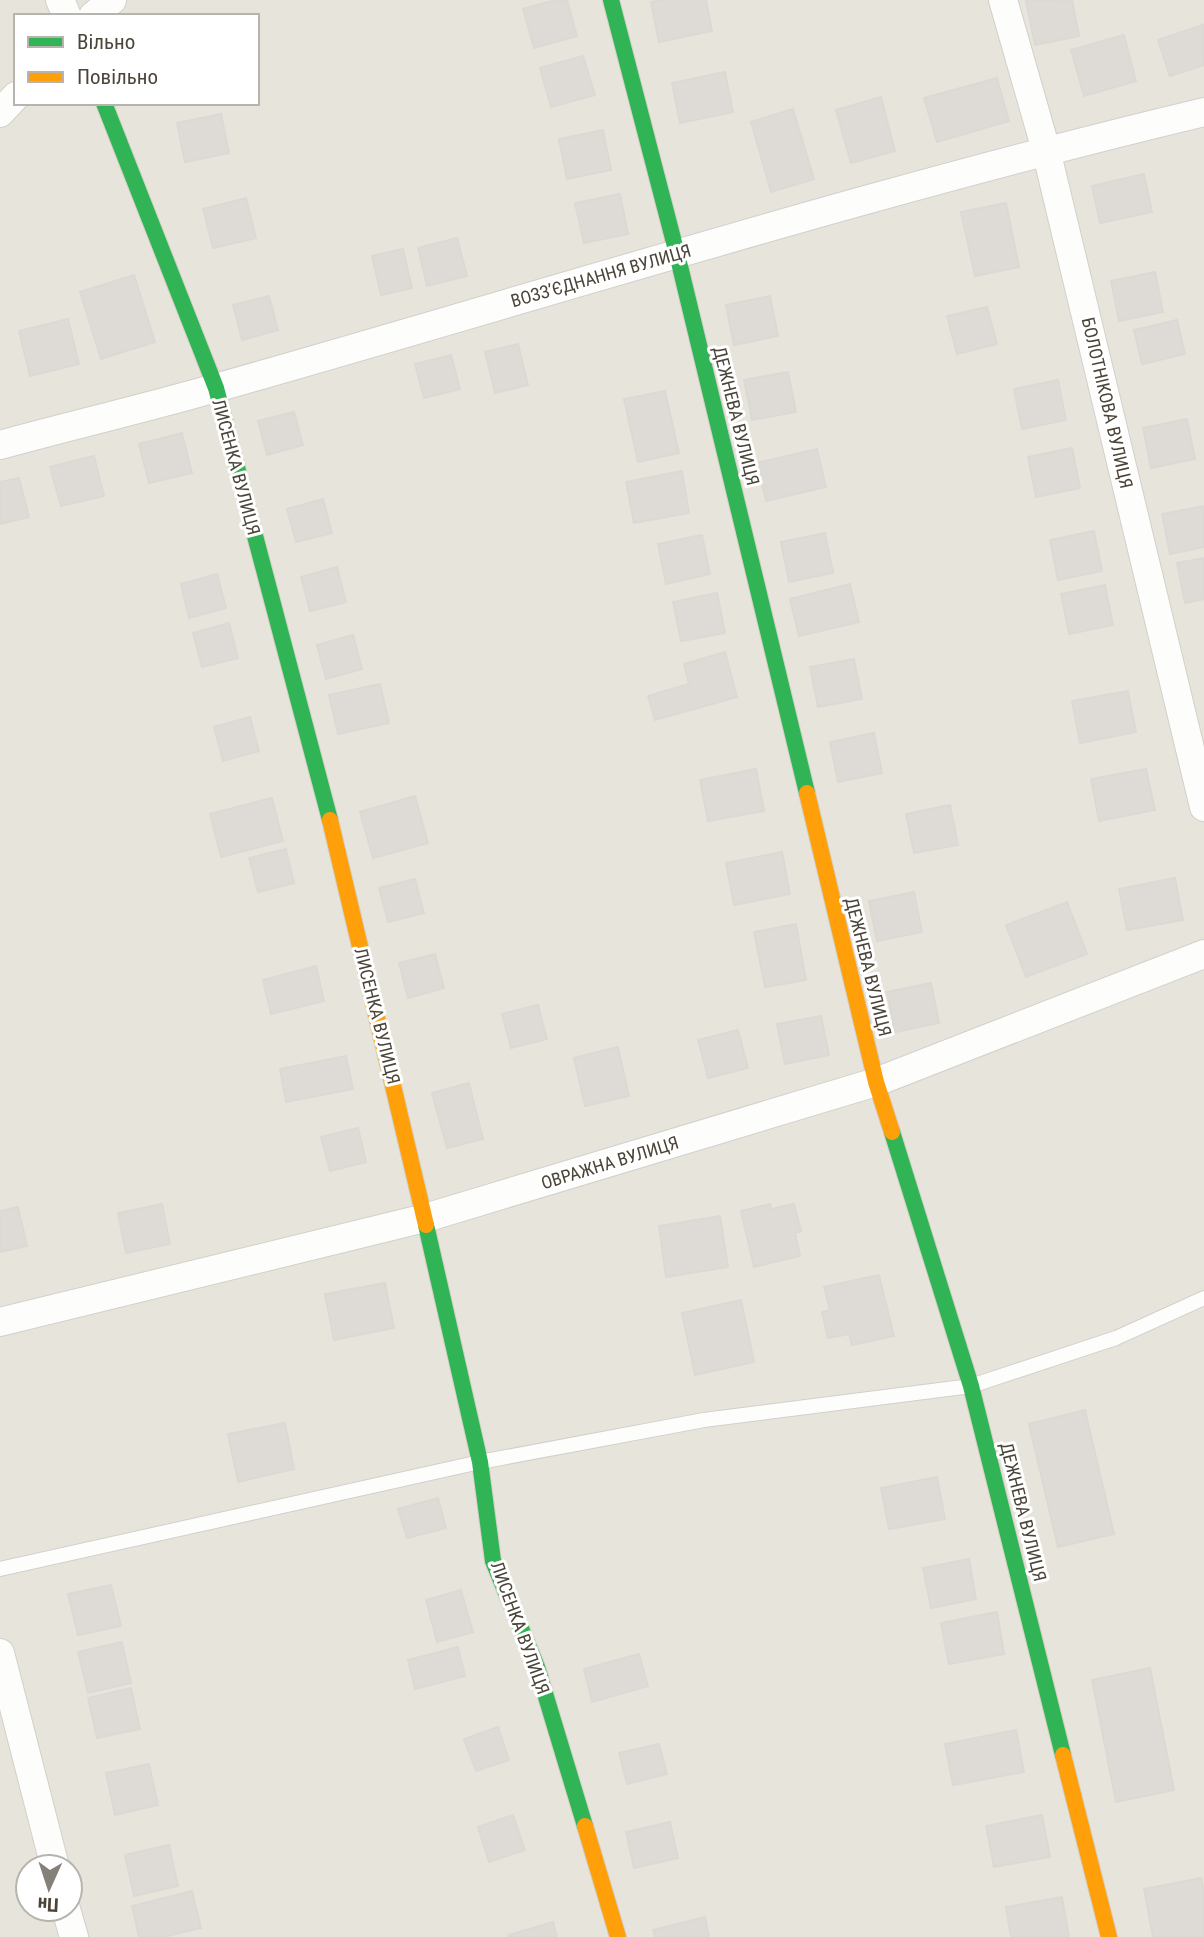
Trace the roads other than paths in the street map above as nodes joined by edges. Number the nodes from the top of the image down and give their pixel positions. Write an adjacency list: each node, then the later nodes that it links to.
1 (112, 0): 4 (street)
2 (611, 0): 10 (street, ДЕЖНЕВА ВУЛИЦЯ)
3 (1003, 0): 9 (street, БОЛОТНІКОВА ВУЛИЦЯ)
4 (95, 14)
5 (14, 98): 8 (street)
6 (104, 105): 11 (street, ЛИСЕНКА ВУЛИЦЯ)
7 (1204, 112): 9 (street, ВОЗЗ’ЄДНАННЯ ВУЛИЦЯ)
8 (0, 113)
9 (1046, 150): 10 (street, ВОЗЗ’ЄДНАННЯ ВУЛИЦЯ); 13 (street, БОЛОТНІКОВА ВУЛИЦЯ)
10 (677, 254): 11 (street, ВОЗЗ’ЄДНАННЯ ВУЛИЦЯ); 15 (street, ДЕЖНЕВА ВУЛИЦЯ)
11 (216, 388): 12 (street, ВОЗЗ’ЄДНАННЯ ВУЛИЦЯ); 16 (street, ЛИСЕНКА ВУЛИЦЯ)
12 (0, 445)
13 (1204, 807)
14 (1204, 954): 15 (street, ОВРАЖНА ВУЛИЦЯ)
15 (876, 1082): 16 (street, ОВРАЖНА ВУЛИЦЯ); 19 (street, ДЕЖНЕВА ВУЛИЦЯ)
16 (425, 1218): 18 (street, ОВРАЖНА ВУЛИЦЯ); 20 (street, ЛИСЕНКА ВУЛИЦЯ)
17 (1204, 1298): 19 (lane)
18 (0, 1322)
19 (971, 1386): 20 (lane); 25 (street, ДЕЖНЕВА ВУЛИЦЯ)
20 (480, 1462): 21 (lane); 24 (street, ЛИСЕНКА ВУЛИЦЯ)
21 (0, 1569)
22 (0, 1653): 23 (street)
23 (51, 1853)
24 (618, 1937)
25 (1109, 1937)

